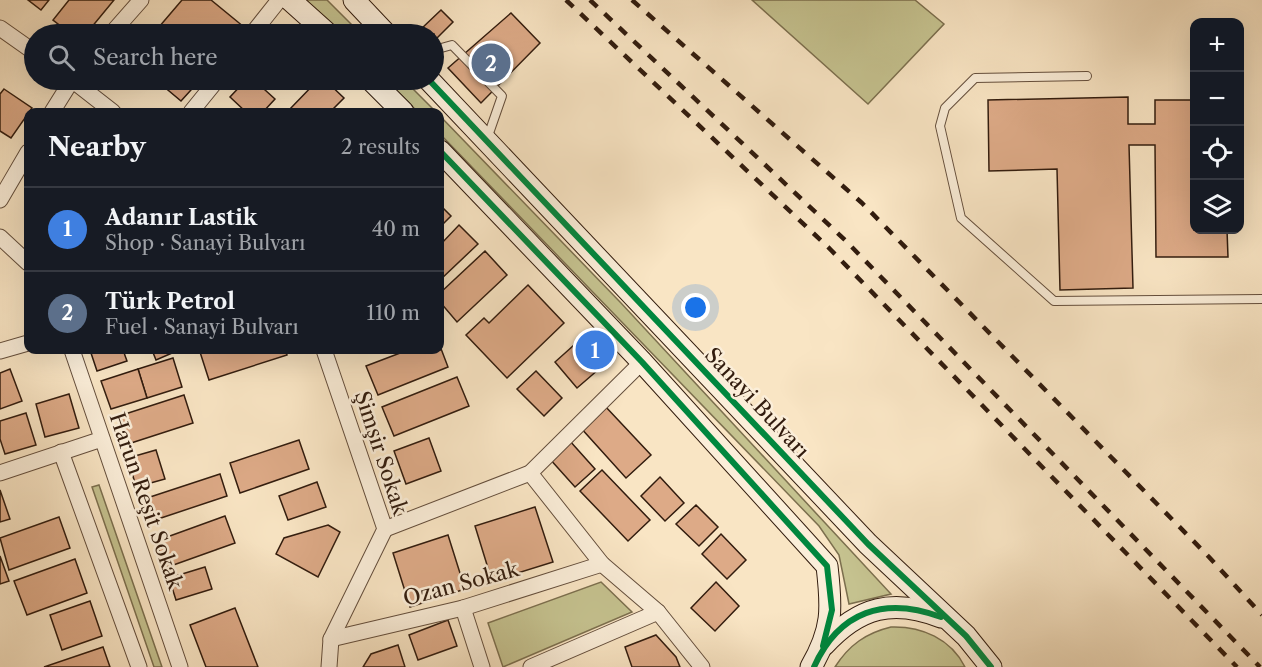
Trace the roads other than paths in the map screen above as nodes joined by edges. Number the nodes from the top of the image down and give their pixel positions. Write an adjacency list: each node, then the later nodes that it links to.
1 (141, 0): 5 (street)
2 (279, 0): 6 (street)
3 (290, 0): 7 (main road)
4 (354, 0): 8 (main road)
5 (120, 24)
6 (260, 24)
7 (317, 24)
8 (377, 24)
9 (0, 28): 10 (street)
10 (24, 45)
11 (444, 47): 22 (lane)
12 (1087, 76): 28 (lane)
13 (66, 90): 18 (street)
14 (85, 90): 19 (street)
15 (209, 90): 20 (street)
16 (381, 90): 21 (main road)
17 (439, 90): 22 (main road, Sanayi Bulvarı)
18 (54, 108)
19 (108, 108)
20 (194, 108)
21 (399, 108)
22 (487, 141): 42 (main road, Sanayi Bulvarı)
23 (444, 155): 33 (main road)
24 (24, 159): 25 (street)
25 (0, 200)
26 (0, 237): 27 (street)
27 (24, 259)
28 (1262, 300)
29 (24, 344): 30 (street)
30 (0, 351)
31 (73, 354): 34 (street, Harun Reşit Sokak)
32 (325, 354): 38 (street, Şimşir Sokak)
33 (642, 362): 37 (street); 44 (main road)
34 (102, 439): 35 (street); 46 (street, Harun Reşit Sokak)
35 (61, 452): 36 (street); 45 (street)
36 (0, 473)
37 (530, 473): 38 (street); 39 (street)
38 (385, 529): 43 (street, Şimşir Sokak)
39 (602, 564): 40 (street, Ozan Sokak); 41 (street)
40 (463, 608): 43 (street, Ozan Sokak); 48 (street)
41 (658, 612): 49 (street); 50 (street)
42 (966, 636): 44 (main road); 52 (main road); 53 (main road, Sanayi Bulvarı)
43 (331, 639): 47 (street, Şimşir Sokak)
44 (823, 646): 51 (main road)
45 (139, 667)
46 (180, 667)
47 (329, 667)
48 (482, 667)
49 (531, 667)
50 (702, 667)
51 (812, 667)
52 (984, 667)
53 (991, 667)

